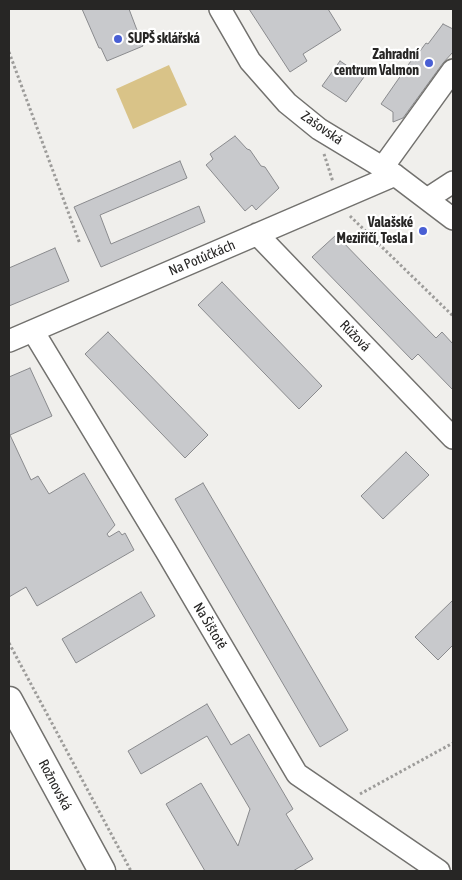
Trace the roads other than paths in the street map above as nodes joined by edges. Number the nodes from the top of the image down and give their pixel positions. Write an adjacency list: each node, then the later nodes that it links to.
1 (220, 9): 3 (street, Zašovská)
2 (453, 70): 3 (street)
3 (389, 171): 5 (street, Zašovská); 7 (street, Na Potůčkách)
4 (453, 182): 5 (street)
5 (427, 199): 6 (street, Zašovská)
6 (453, 219)
7 (257, 234): 8 (street, Na Potůčkách); 10 (street, Růžová)
8 (33, 331): 9 (street, Na Potůčkách); 13 (street, Na Šištotě)
9 (9, 341)
10 (453, 438)
11 (9, 700): 12 (main road, Rožnovská)
12 (102, 871)
13 (439, 871)

